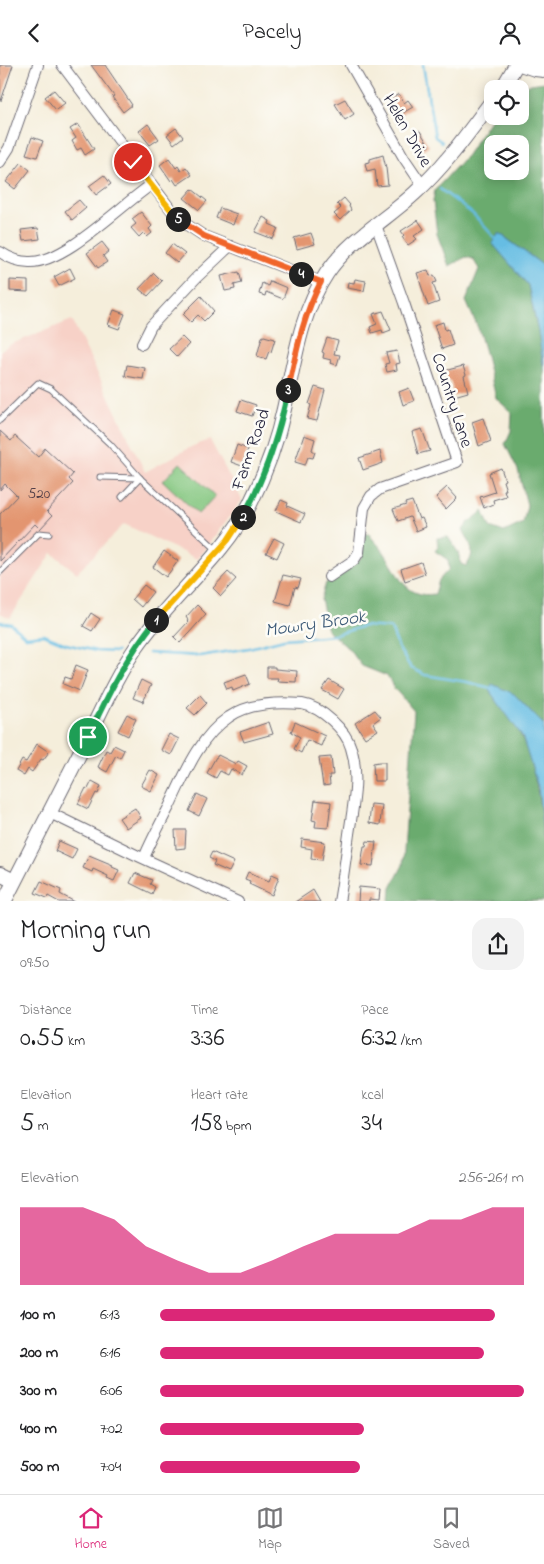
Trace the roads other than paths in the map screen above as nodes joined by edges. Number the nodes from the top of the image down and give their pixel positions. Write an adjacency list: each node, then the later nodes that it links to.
1 (38, 65): 9 (street)
2 (62, 65): 10 (street)
3 (351, 65): 11 (street, Helen Drive)
4 (516, 65): 7 (street)
5 (523, 65): 6 (street)
6 (544, 70)
7 (507, 80)
8 (484, 112): 11 (street, Farm Road)
9 (0, 163)
10 (151, 185): 13 (street); 14 (street)
11 (423, 186): 12 (street, Farm Road)
12 (376, 225): 15 (street, Farm Road); 24 (street, Country Lane)
13 (230, 247): 15 (street); 16 (street)
14 (0, 252)
15 (321, 282): 22 (street, Farm Road)
16 (142, 344)
17 (0, 420): 19 (lane)
18 (100, 477): 19 (lane)
19 (140, 478): 20 (lane); 22 (lane)
20 (122, 497)
21 (49, 534): 23 (lane)
22 (218, 551): 25 (street, Farm Road)
23 (0, 572)
24 (329, 577)
25 (50, 813): 26 (street); 28 (street, Farm Road)
26 (144, 858): 30 (street); 31 (street)
27 (0, 874): 28 (street)
28 (14, 881): 29 (street, Farm Road)
29 (6, 901)
30 (238, 901)
31 (340, 901)

